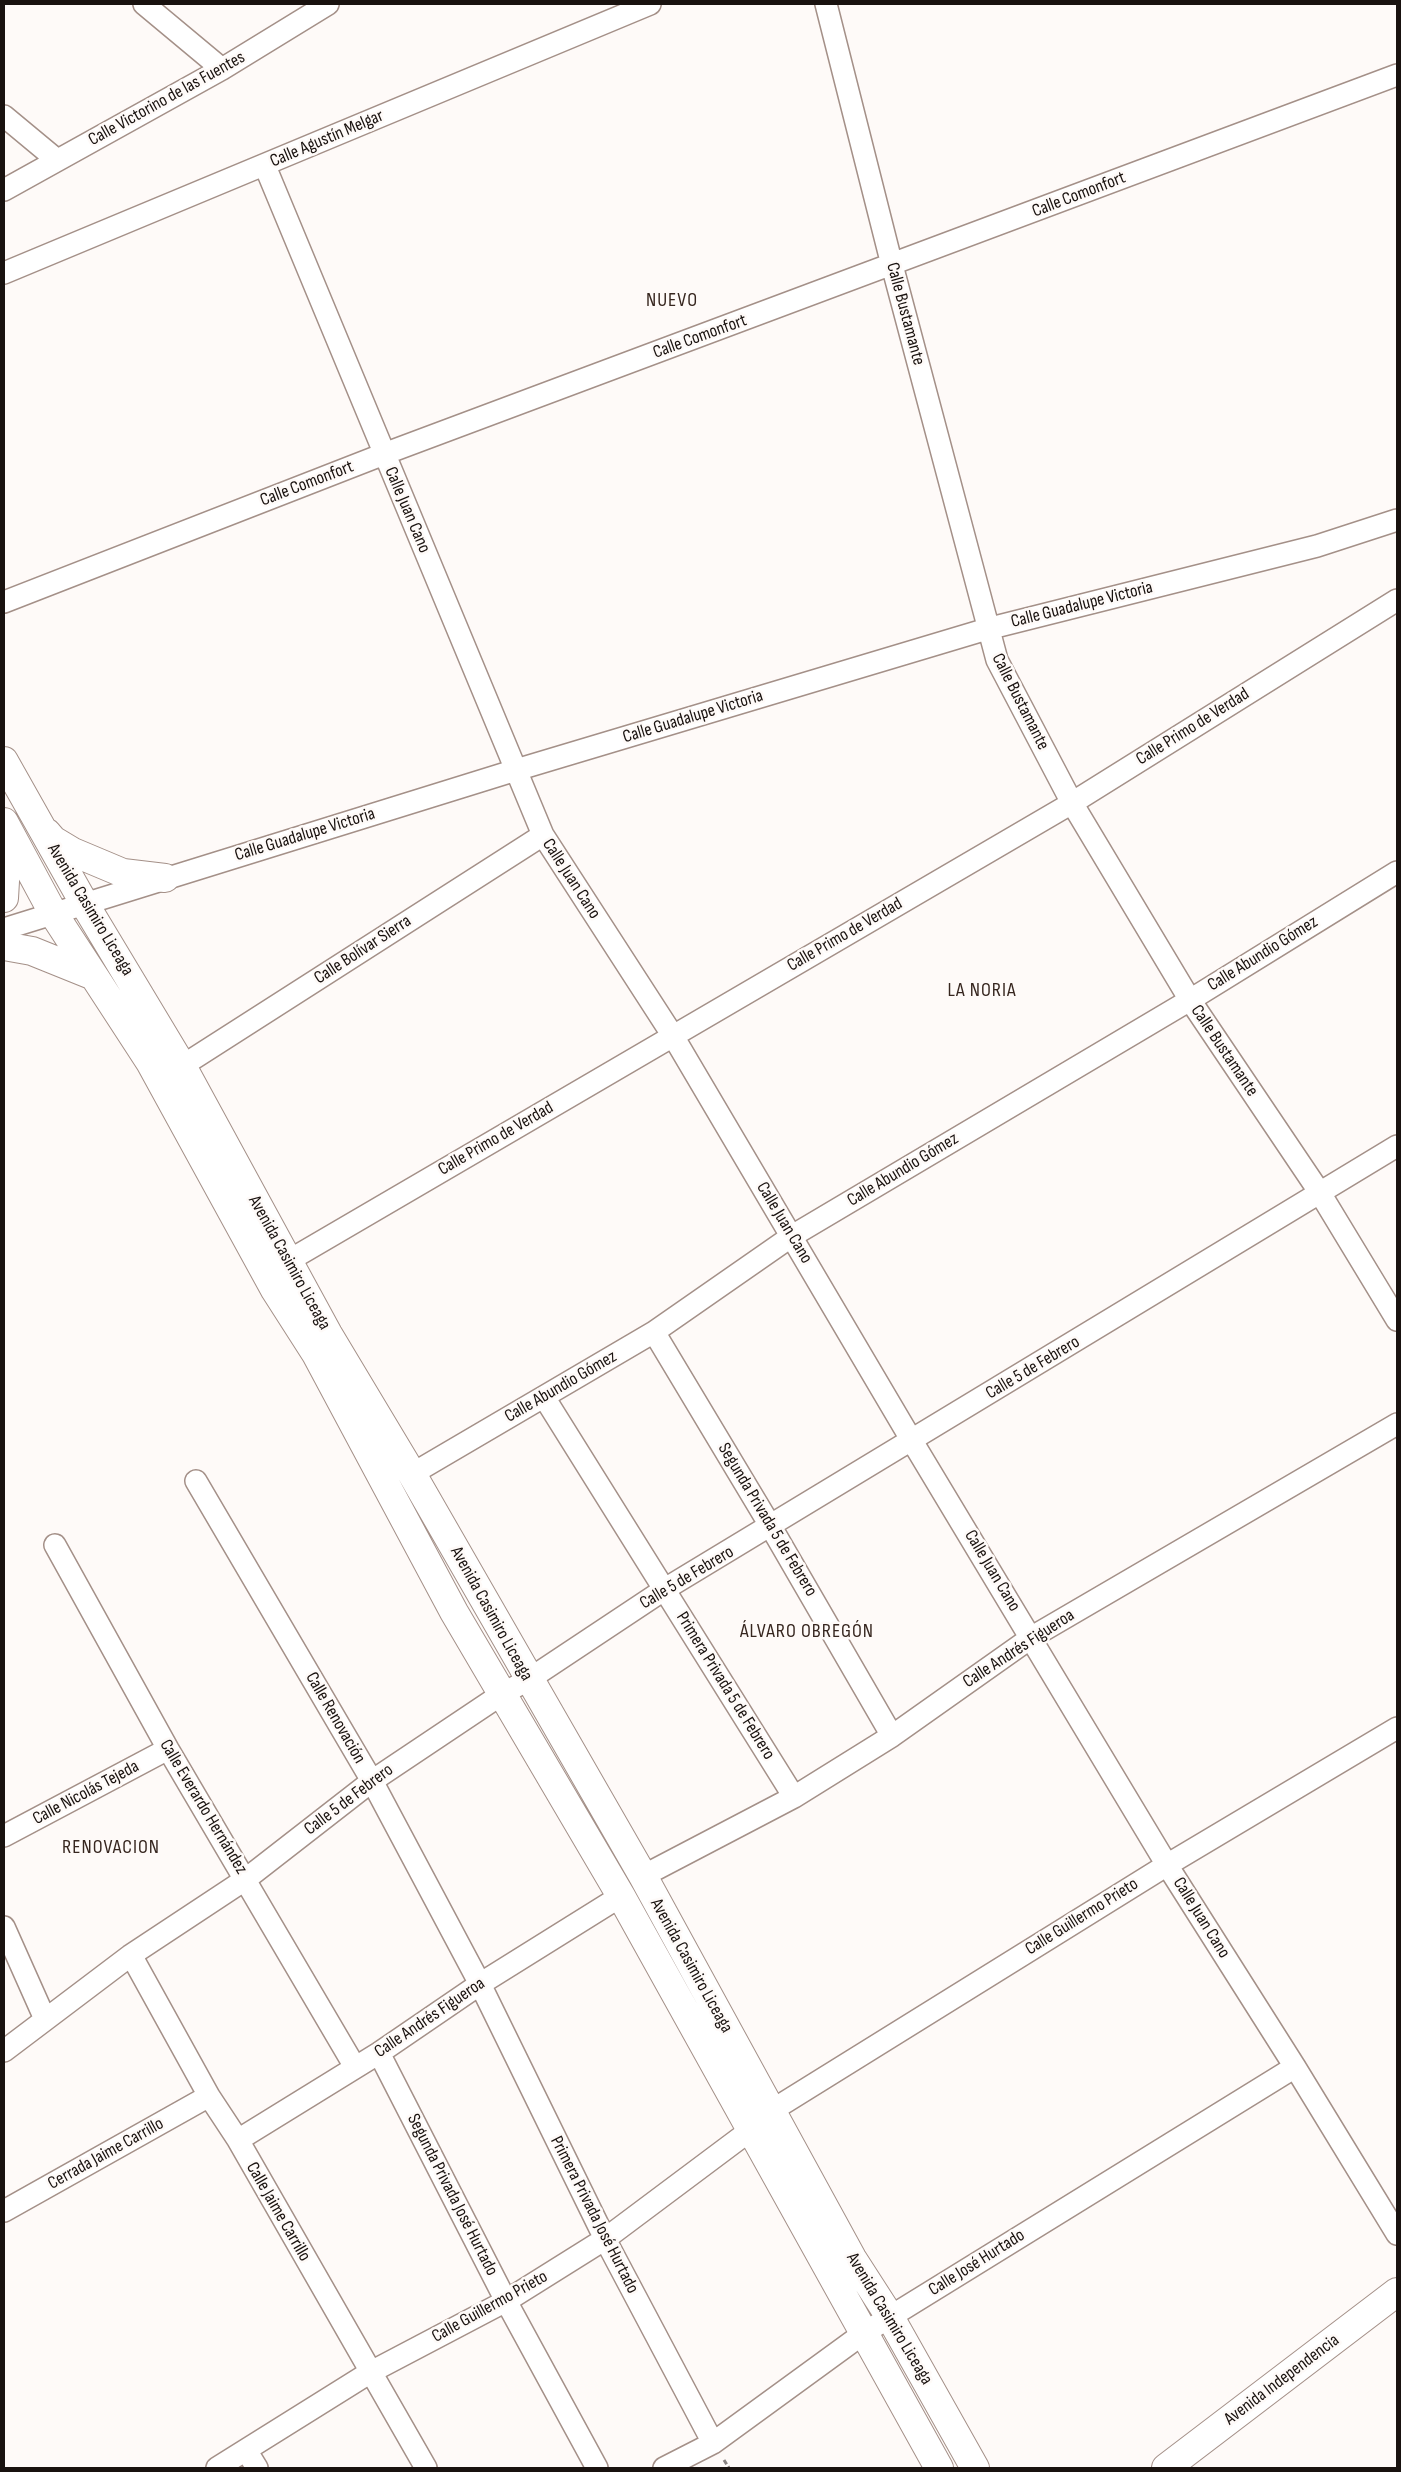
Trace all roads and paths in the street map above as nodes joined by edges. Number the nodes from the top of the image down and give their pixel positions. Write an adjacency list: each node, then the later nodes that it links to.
1 (144, 4): 5 (street)
2 (328, 4): 5 (street, Calle Victorino de las Fuentes)
3 (650, 4): 9 (street, Calle Agustín Melgar)
4 (826, 4): 11 (street, Calle Bustamante)
5 (222, 69): 8 (street, Calle Victorino de las Fuentes)
6 (1397, 75): 11 (street, Calle Comonfort)
7 (4, 116): 8 (street)
8 (58, 160): 10 (street, Calle Victorino de las Fuentes)
9 (264, 166): 12 (street, Calle Agustín Melgar); 13 (street, Calle Juan Cano)
10 (4, 190)
11 (892, 265): 13 (street, Calle Comonfort); 17 (street, Calle Bustamante)
12 (4, 273)
13 (384, 454): 16 (street, Calle Comonfort); 19 (street, Calle Juan Cano)
14 (1394, 523): 17 (street, Calle Guadalupe Victoria)
15 (1397, 600): 20 (street, Calle Primo de Verdad)
16 (4, 602)
17 (987, 628): 19 (street, Calle Guadalupe Victoria); 20 (street, Calle Bustamante)
18 (4, 761): 21 (main road, Avenida Casimiro Liceaga)
19 (516, 770): 23 (street, Calle Juan Cano); 25 (street, Calle Guadalupe Victoria)
20 (1072, 803): 32 (street, Calle Bustamante); 33 (street, Calle Primo de Verdad)
21 (37, 821): 25 (main road); 27 (main road, Avenida Casimiro Liceaga)
22 (6, 826): 26 (main road); 28 (main road, Avenida Casimiro Liceaga)
23 (543, 835): 33 (street, Calle Juan Cano); 34 (street, Calle Bolívar Sierra)
24 (1397, 872): 32 (street, Calle Abundio Gómez)
25 (165, 878): 27 (street, Calle Guadalupe Victoria)
26 (4, 898)
27 (84, 903): 28 (street, Calle Guadalupe Victoria); 34 (main road, Avenida Casimiro Liceaga)
28 (53, 913): 29 (street, Calle Guadalupe Victoria); 31 (main road, Avenida Casimiro Liceaga)
29 (4, 930)
30 (4, 946): 31 (main road)
31 (94, 976): 51 (main road, Avenida Casimiro Liceaga)
32 (1190, 1000): 36 (street, Calle Bustamante); 37 (street, Calle Abundio Gómez)
33 (673, 1036): 37 (street, Calle Juan Cano); 38 (street, Calle Primo de Verdad)
34 (182, 1066): 38 (main road, Avenida Casimiro Liceaga)
35 (1397, 1146): 36 (street, Calle 5 de Febrero)
36 (1320, 1193): 39 (street, Calle Bustamante); 43 (street, Calle 5 de Febrero)
37 (792, 1236): 40 (street, Calle Abundio Gómez); 43 (street, Calle Juan Cano)
38 (288, 1261): 44 (main road, Avenida Casimiro Liceaga)
39 (1397, 1320)
40 (654, 1332): 41 (street, Calle Abundio Gómez); 46 (street, Segunda Privada 5 de Febrero)
41 (544, 1397): 44 (street, Calle Abundio Gómez); 48 (street, Primera Privada 5 de Febrero)
42 (1397, 1424): 49 (street, Calle Andrés Figueroa)
43 (912, 1441): 46 (street, Calle 5 de Febrero); 49 (street, Calle Juan Cano)
44 (412, 1474): 50 (main road, Avenida Casimiro Liceaga)
45 (196, 1481): 55 (street, Calle Renovación)
46 (771, 1527): 48 (street, Calle 5 de Febrero); 53 (street, Segunda Privada 5 de Febrero)
47 (54, 1545): 54 (street, Calle Everardo Hernández)
48 (665, 1589): 50 (street, Calle 5 de Febrero); 56 (street, Primera Privada 5 de Febrero)
49 (1032, 1637): 53 (street, Calle Andrés Figueroa); 58 (street, Calle Juan Cano)
50 (528, 1680): 51 (street, Calle 5 de Febrero); 59 (main road, Avenida Casimiro Liceaga)
51 (502, 1694): 55 (street, Calle 5 de Febrero); 61 (main road, Avenida Casimiro Liceaga)
52 (1397, 1728): 58 (street, Calle Guillermo Prieto)
53 (892, 1736): 56 (street, Calle Andrés Figueroa)
54 (168, 1749): 57 (street, Calle Nicolás Tejeda); 60 (street, Calle Everardo Hernández)
55 (372, 1781): 60 (street, Calle 5 de Febrero); 64 (street, Calle Renovación)
56 (794, 1797): 59 (street, Calle Andrés Figueroa)
57 (4, 1836)
58 (1167, 1864): 69 (street, Calle Juan Cano); 71 (street, Calle Guillermo Prieto)
59 (642, 1876): 71 (main road, Avenida Casimiro Liceaga)
60 (246, 1879): 63 (street, Calle 5 de Febrero); 68 (street, Calle Everardo Hernández)
61 (621, 1896): 64 (street, Calle Andrés Figueroa); 71 (main road, Avenida Casimiro Liceaga)
62 (4, 1927): 65 (street)
63 (130, 1955): 65 (street, Calle 5 de Febrero); 70 (street, Calle Jaime Carrillo)
64 (480, 1984): 67 (street, Calle Andrés Figueroa); 75 (street, Primera Privada José Hurtado)
65 (45, 2019): 66 (street, Calle 5 de Febrero)
66 (4, 2050)
67 (379, 2053): 68 (street, Calle Andrés Figueroa); 77 (street, Segunda Privada José Hurtado)
68 (355, 2067): 72 (street, Calle Andrés Figueroa)
69 (1295, 2067): 74 (street, Calle Juan Cano); 78 (street, Calle José Hurtado)
70 (209, 2096): 72 (street, Calle Jaime Carrillo); 73 (street, Cerrada Jaime Carrillo)
71 (761, 2120): 75 (street, Calle Guillermo Prieto); 78 (main road, Avenida Casimiro Liceaga); 79 (main road, Avenida Casimiro Liceaga)
72 (238, 2140): 80 (street, Calle Jaime Carrillo)
73 (4, 2211)
74 (1397, 2234)
75 (605, 2239): 77 (street, Calle Guillermo Prieto); 81 (street, Primera Privada José Hurtado)
76 (1397, 2292): 90 (main road, Avenida Independencia)
77 (506, 2301): 80 (street, Calle Guillermo Prieto); 86 (street, Segunda Privada José Hurtado)
78 (890, 2317): 79 (street, Calle José Hurtado); 89 (main road, Avenida Casimiro Liceaga)
79 (864, 2333): 81 (street, Calle José Hurtado); 88 (main road, Avenida Casimiro Liceaga)
80 (369, 2373): 82 (street, Calle Guillermo Prieto); 85 (street, Calle Jaime Carrillo)
81 (713, 2443): 87 (street, Calle José Hurtado)
82 (246, 2450): 83 (street, Calle Guillermo Prieto); 84 (street)
83 (217, 2468)
84 (257, 2468)
85 (426, 2468)
86 (597, 2468)
87 (664, 2468)
88 (939, 2468)
89 (975, 2468)
90 (1166, 2468)

